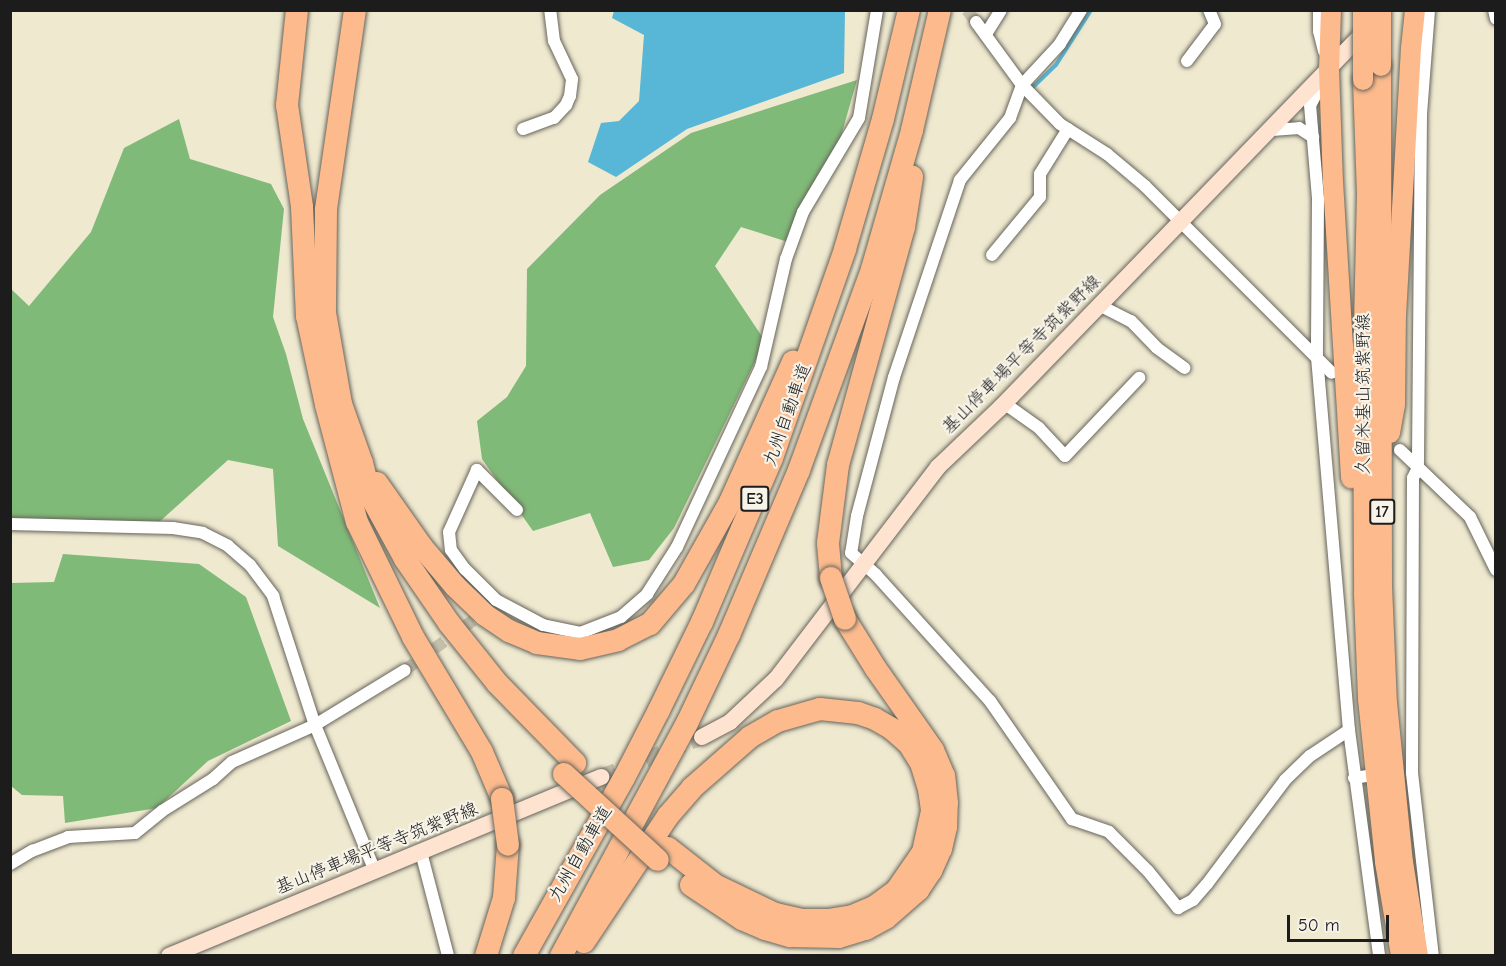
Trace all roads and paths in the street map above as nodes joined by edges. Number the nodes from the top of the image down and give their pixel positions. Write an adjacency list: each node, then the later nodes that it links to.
1 (297, 10): 38 (highway)
2 (356, 10): 38 (highway)
3 (550, 10): 23 (street)
4 (877, 10): 40 (street)
5 (909, 10): 28 (highway, 九州自動車道 / E3)
6 (1001, 10): 19 (street)
7 (1081, 10): 22 (street)
8 (1209, 10): 20 (street)
9 (1319, 10): 21 (street)
10 (1331, 10): 21 (main road)
11 (1363, 10): 44 (main road, 久留米基山筑紫野線 / 17, bridge)
12 (1383, 10): 21 (main road, 基山停車場平等寺筑紫野線); 39 (main road, 久留米基山筑紫野線 / 17, bridge)
13 (1415, 10): 39 (main road)
14 (1429, 10): 37 (street)
15 (1494, 10): 17 (street)
16 (939, 13): 51 (highway, bridge); 58 (highway, 九州自動車道 / E3)
17 (1496, 20)
18 (976, 22): 19 (street)
19 (986, 34): 22 (street)
20 (1186, 61)
21 (1329, 69): 25 (main road, 基山停車場平等寺筑紫野線); 26 (street); 44 (main road)
22 (1022, 85): 24 (street); 42 (street)
23 (523, 129)
24 (1068, 129): 27 (street); 29 (street)
25 (1272, 130): 26 (street); 27 (main road, 基山停車場平等寺筑紫野線)
26 (1312, 137): 31 (street)
27 (1180, 222): 30 (main road, 基山停車場平等寺筑紫野線); 31 (street)
28 (845, 249): 38 (highway); 57 (highway, 九州自動車道 / E3)
29 (992, 255)
30 (1099, 305): 32 (street); 35 (main road, 基山停車場平等寺筑紫野線)
31 (1317, 357): 33 (street); 47 (street)
32 (1185, 368)
33 (1332, 373)
34 (1139, 378): 35 (street)
35 (1004, 403): 42 (main road, 基山停車場平等寺筑紫野線)
36 (1400, 450): 37 (street)
37 (1418, 468): 43 (street); 63 (street)
38 (354, 469): 51 (highway); 56 (highway, bridge)
39 (1382, 478): 62 (main road, 久留米基山筑紫野線 / 17)
40 (517, 510)
41 (10, 524): 46 (street)
42 (862, 564): 47 (street); 48 (main road, 基山停車場平等寺筑紫野線)
43 (1496, 570)
44 (1364, 594): 61 (main road, 久留米基山筑紫野線 / 17)
45 (405, 670): 46 (street)
46 (315, 725): 52 (street); 53 (street)
47 (1349, 729): 60 (street)
48 (702, 737)
49 (601, 777): 50 (main road, 基山停車場平等寺筑紫野線)
50 (421, 852): 53 (main road, 基山停車場平等寺筑紫野線); 55 (street)
51 (663, 854): 59 (highway)
52 (10, 864)
53 (375, 871): 54 (main road, 基山停車場平等寺筑紫野線)
54 (169, 956)
55 (448, 956)
56 (486, 956)
57 (524, 956)
58 (561, 956)
59 (575, 956)
60 (1379, 956)
61 (1401, 956)
62 (1418, 956)
63 (1433, 956)

